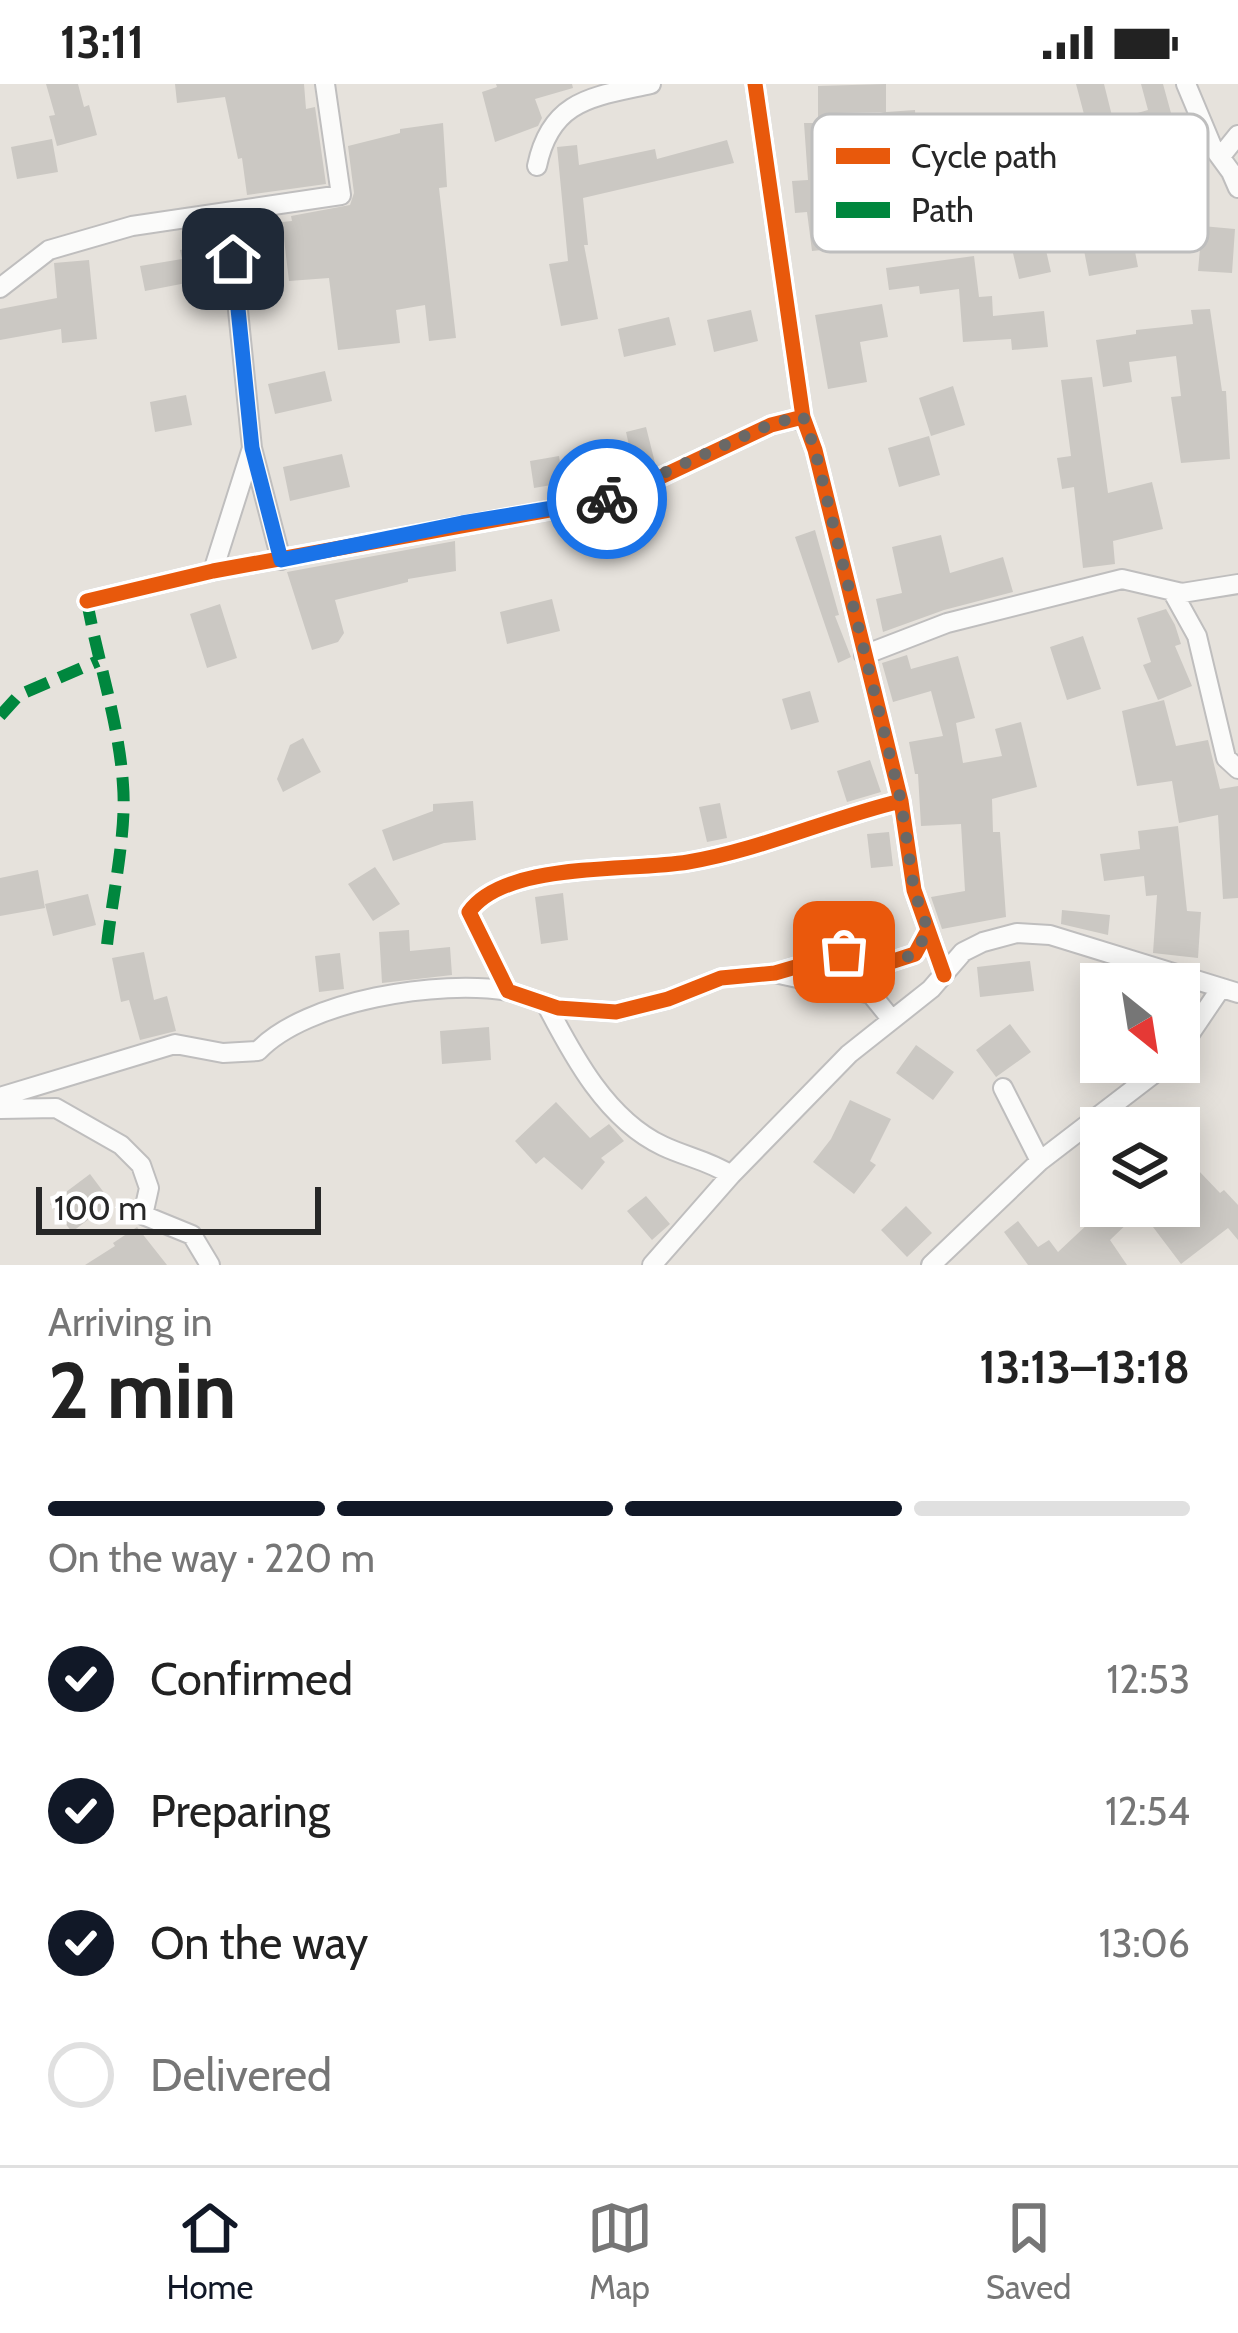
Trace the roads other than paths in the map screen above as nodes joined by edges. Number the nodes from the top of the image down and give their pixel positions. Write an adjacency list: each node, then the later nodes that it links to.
1 (325, 84): 11 (street)
2 (651, 84): 9 (street)
3 (755, 84): 13 (street)
4 (1186, 84): 5 (street)
5 (1197, 114)
6 (1208, 134): 8 (street)
7 (1238, 135): 8 (street)
8 (1220, 156): 10 (street)
9 (537, 166)
10 (1238, 188)
11 (228, 212): 12 (street); 14 (street)
12 (0, 287)
13 (803, 416): 15 (street); 20 (street)
14 (252, 448): 15 (street); 16 (street)
15 (281, 560): 16 (street)
16 (213, 571): 19 (street)
17 (1238, 584): 18 (street)
18 (1172, 591): 20 (street); 21 (street)
19 (86, 601)
20 (864, 655): 22 (street)
21 (1238, 769)
22 (901, 801): 23 (street); 26 (street)
23 (928, 930): 24 (street); 25 (street)
24 (775, 973): 28 (street); 29 (street)
25 (944, 975): 27 (street); 29 (street)
26 (508, 991): 28 (street); 33 (street)
27 (1229, 991): 30 (street)
28 (546, 1004): 36 (street)
29 (892, 1020): 36 (street)
30 (1200, 1025)
31 (1142, 1083): 35 (street)
32 (1003, 1088): 35 (street)
33 (0, 1096)
34 (0, 1109): 37 (street)
35 (1040, 1161): 39 (street)
36 (731, 1175): 38 (street)
37 (210, 1265)
38 (652, 1265)
39 (931, 1265)

